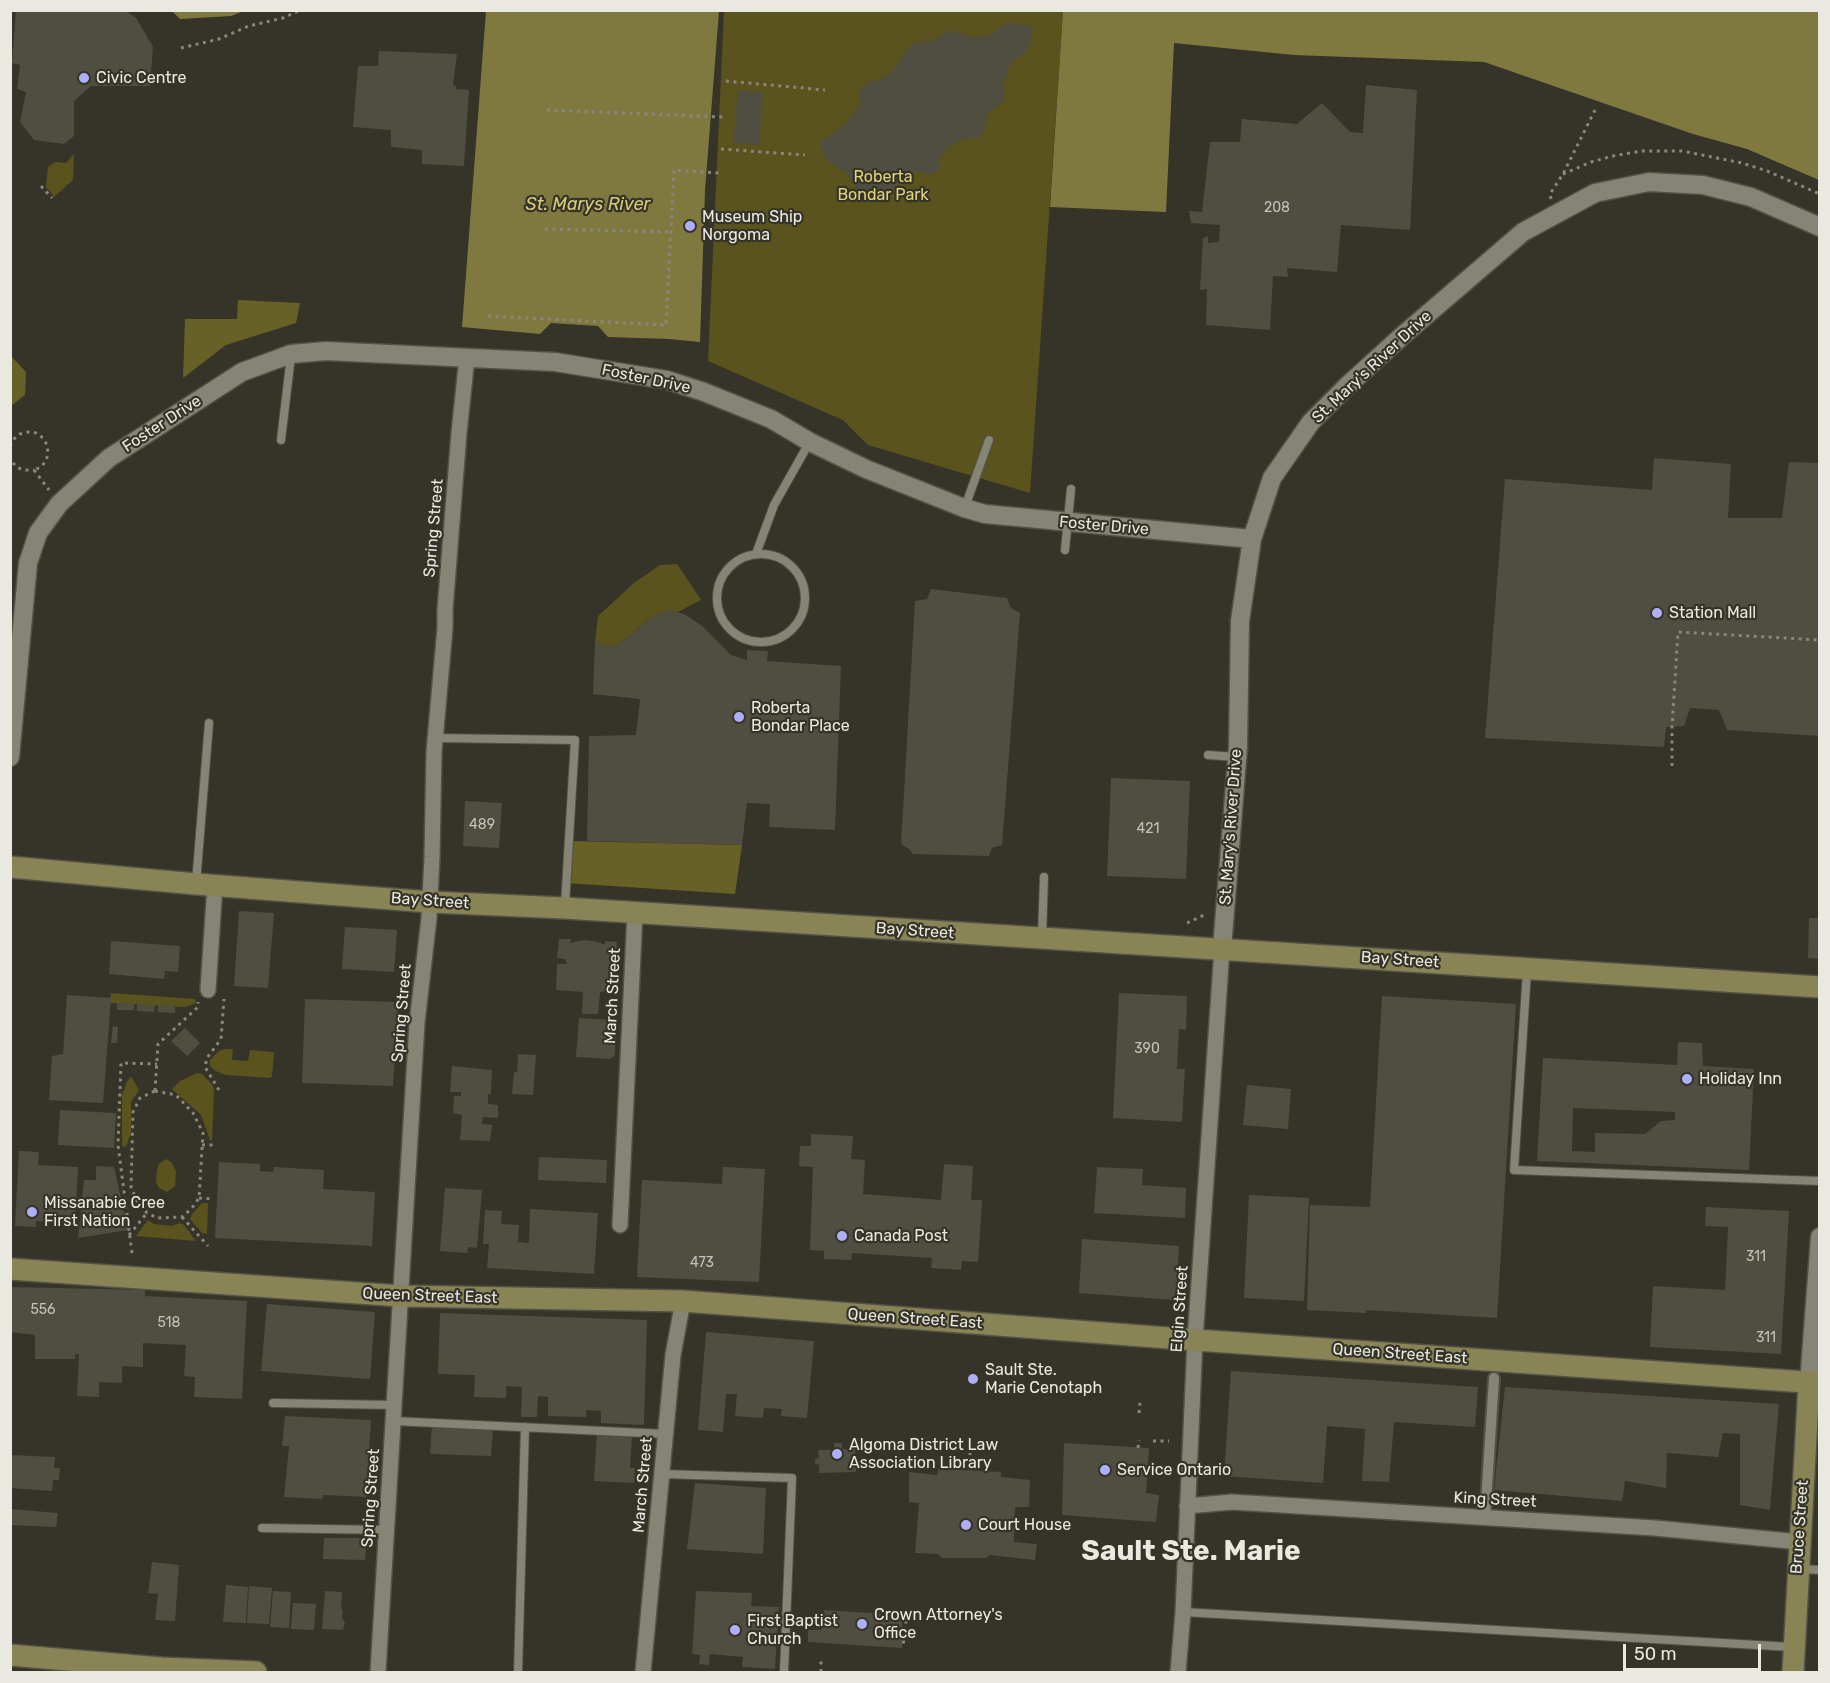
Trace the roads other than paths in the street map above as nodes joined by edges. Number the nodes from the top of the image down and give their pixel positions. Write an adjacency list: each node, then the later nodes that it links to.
1 (1820, 227): 10 (street, St. Mary's River Drive)
2 (291, 354): 3 (street, Foster Drive); 4 (lane); 16 (street, Foster Drive)
3 (467, 357): 6 (street, Foster Drive); 14 (street, Spring Street)
4 (281, 440)
5 (989, 440): 8 (lane)
6 (810, 442): 8 (street, Foster Drive); 12 (lane)
7 (1071, 489): 9 (lane)
8 (964, 508): 9 (street, Foster Drive)
9 (1068, 523): 10 (street, Foster Drive); 11 (lane)
10 (1252, 539): 17 (street, St. Mary's River Drive)
11 (1065, 550)
12 (756, 554): 12 (lane)
13 (209, 723): 20 (lane)
14 (436, 738): 21 (street, Spring Street); 22 (lane)
15 (1208, 755): 17 (lane)
16 (10, 757)
17 (1237, 757): 25 (street, St. Mary's River Drive)
18 (10, 867): 20 (main road, Bay Street)
19 (1044, 877): 24 (lane)
20 (206, 884): 21 (main road, Bay Street); 28 (street)
21 (430, 902): 22 (main road, Bay Street); 33 (street, Spring Street)
22 (564, 908): 23 (main road, Bay Street)
23 (635, 913): 24 (main road, Bay Street); 30 (street, March Street)
24 (1042, 938): 25 (main road, Bay Street)
25 (1222, 949): 26 (main road, Bay Street); 35 (street, Elgin Street)
26 (1527, 968): 27 (main road, Bay Street); 29 (lane)
27 (1820, 987)
28 (203, 994)
29 (1820, 1181)
30 (620, 1225)
31 (1820, 1237): 37 (street)
32 (10, 1269): 33 (main road, Queen Street East)
33 (401, 1296): 34 (main road, Queen Street East); 39 (street, Spring Street)
34 (683, 1301): 35 (main road, Queen Street East); 41 (street, March Street)
35 (1195, 1340): 37 (main road, Queen Street East); 43 (street, Elgin Street)
36 (1494, 1378): 44 (street)
37 (1814, 1383): 47 (main road, Bruce Street)
38 (273, 1403): 39 (lane)
39 (394, 1413): 40 (lane); 46 (street, Spring Street)
40 (525, 1427): 41 (lane); 56 (lane)
41 (666, 1434): 42 (street, March Street)
42 (662, 1474): 57 (street, March Street); 58 (lane)
43 (1187, 1506): 44 (street, King Street); 50 (street, Elgin Street)
44 (1485, 1518): 47 (street, King Street)
45 (262, 1528): 46 (lane)
46 (387, 1530): 55 (street, Spring Street)
47 (1800, 1542): 48 (main road, Bruce Street)
48 (1797, 1569): 49 (lane); 51 (main road, Bruce Street)
49 (1820, 1570)
50 (1183, 1612): 51 (lane); 59 (street, Elgin Street)
51 (1794, 1647): 60 (main road, Bruce Street)
52 (10, 1655): 53 (main road)
53 (161, 1670): 54 (main road)
54 (256, 1672)
55 (378, 1672)
56 (518, 1672)
57 (643, 1672)
58 (784, 1672)
59 (1178, 1672)
60 (1793, 1672)

